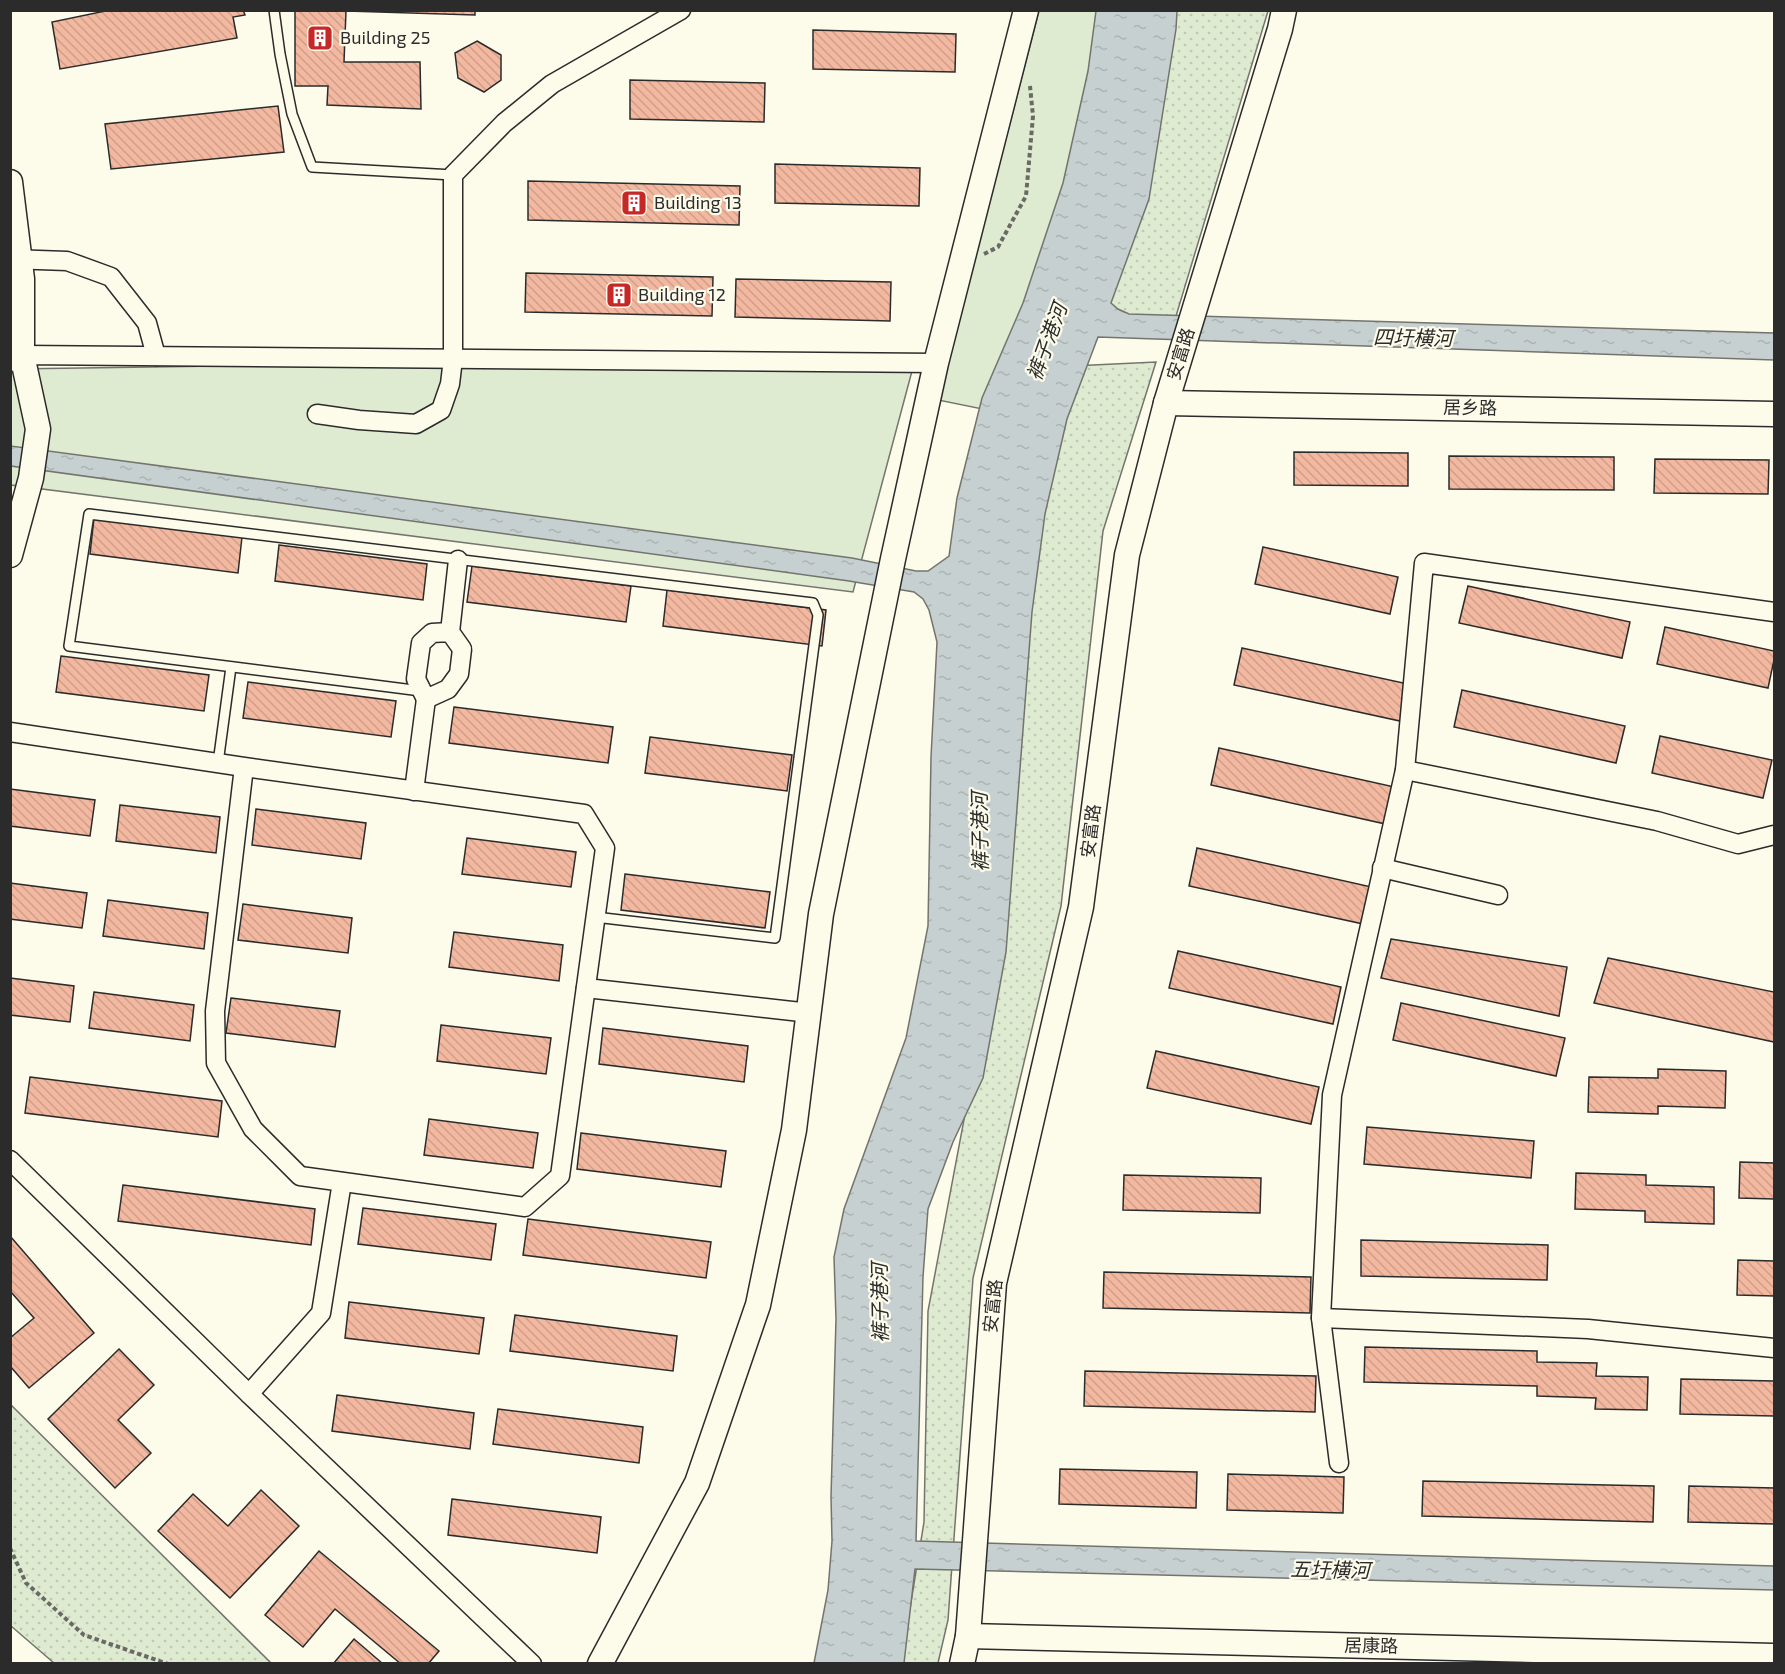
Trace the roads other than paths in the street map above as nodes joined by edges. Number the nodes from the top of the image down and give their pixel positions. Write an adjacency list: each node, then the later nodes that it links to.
1 (274, 10): 5 (lane)
2 (681, 10): 5 (street)
3 (1026, 10): 11 (street)
4 (1284, 10): 12 (street, 安富路)
5 (453, 175): 10 (street)
6 (10, 182): 7 (street)
7 (15, 259): 8 (street); 9 (street)
8 (156, 356): 9 (street); 10 (street)
9 (16, 359): 15 (street)
10 (453, 359): 11 (street); 13 (street)
11 (936, 363): 31 (street)
12 (1166, 403): 14 (street, 居乡路); 38 (street, 安富路)
13 (317, 414)
14 (1774, 414)
15 (10, 555)
16 (458, 560): 18 (street); 19 (lane); 29 (lane)
17 (1774, 612): 24 (street)
18 (450, 632): 20 (street); 20 (street)
19 (231, 667): 20 (lane); 22 (lane)
20 (423, 695): 25 (street)
21 (10, 732): 22 (street)
22 (218, 763): 23 (street)
23 (244, 767): 25 (street); 33 (street)
24 (1405, 770): 26 (street); 27 (street)
25 (414, 790): 29 (street)
26 (1774, 835)
27 (1383, 868): 28 (street); 34 (street)
28 (1498, 896)
29 (595, 917): 30 (street)
30 (586, 988): 31 (street); 33 (street)
31 (810, 1013): 41 (street)
32 (10, 1160): 36 (street)
33 (342, 1182): 36 (street)
34 (1321, 1318): 35 (street); 37 (street)
35 (1774, 1348)
36 (249, 1395): 40 (street)
37 (1339, 1463)
38 (968, 1636): 39 (street, 居康路); 42 (street, 安富路)
39 (1774, 1656)
40 (532, 1664)
41 (600, 1664)
42 (962, 1664)

